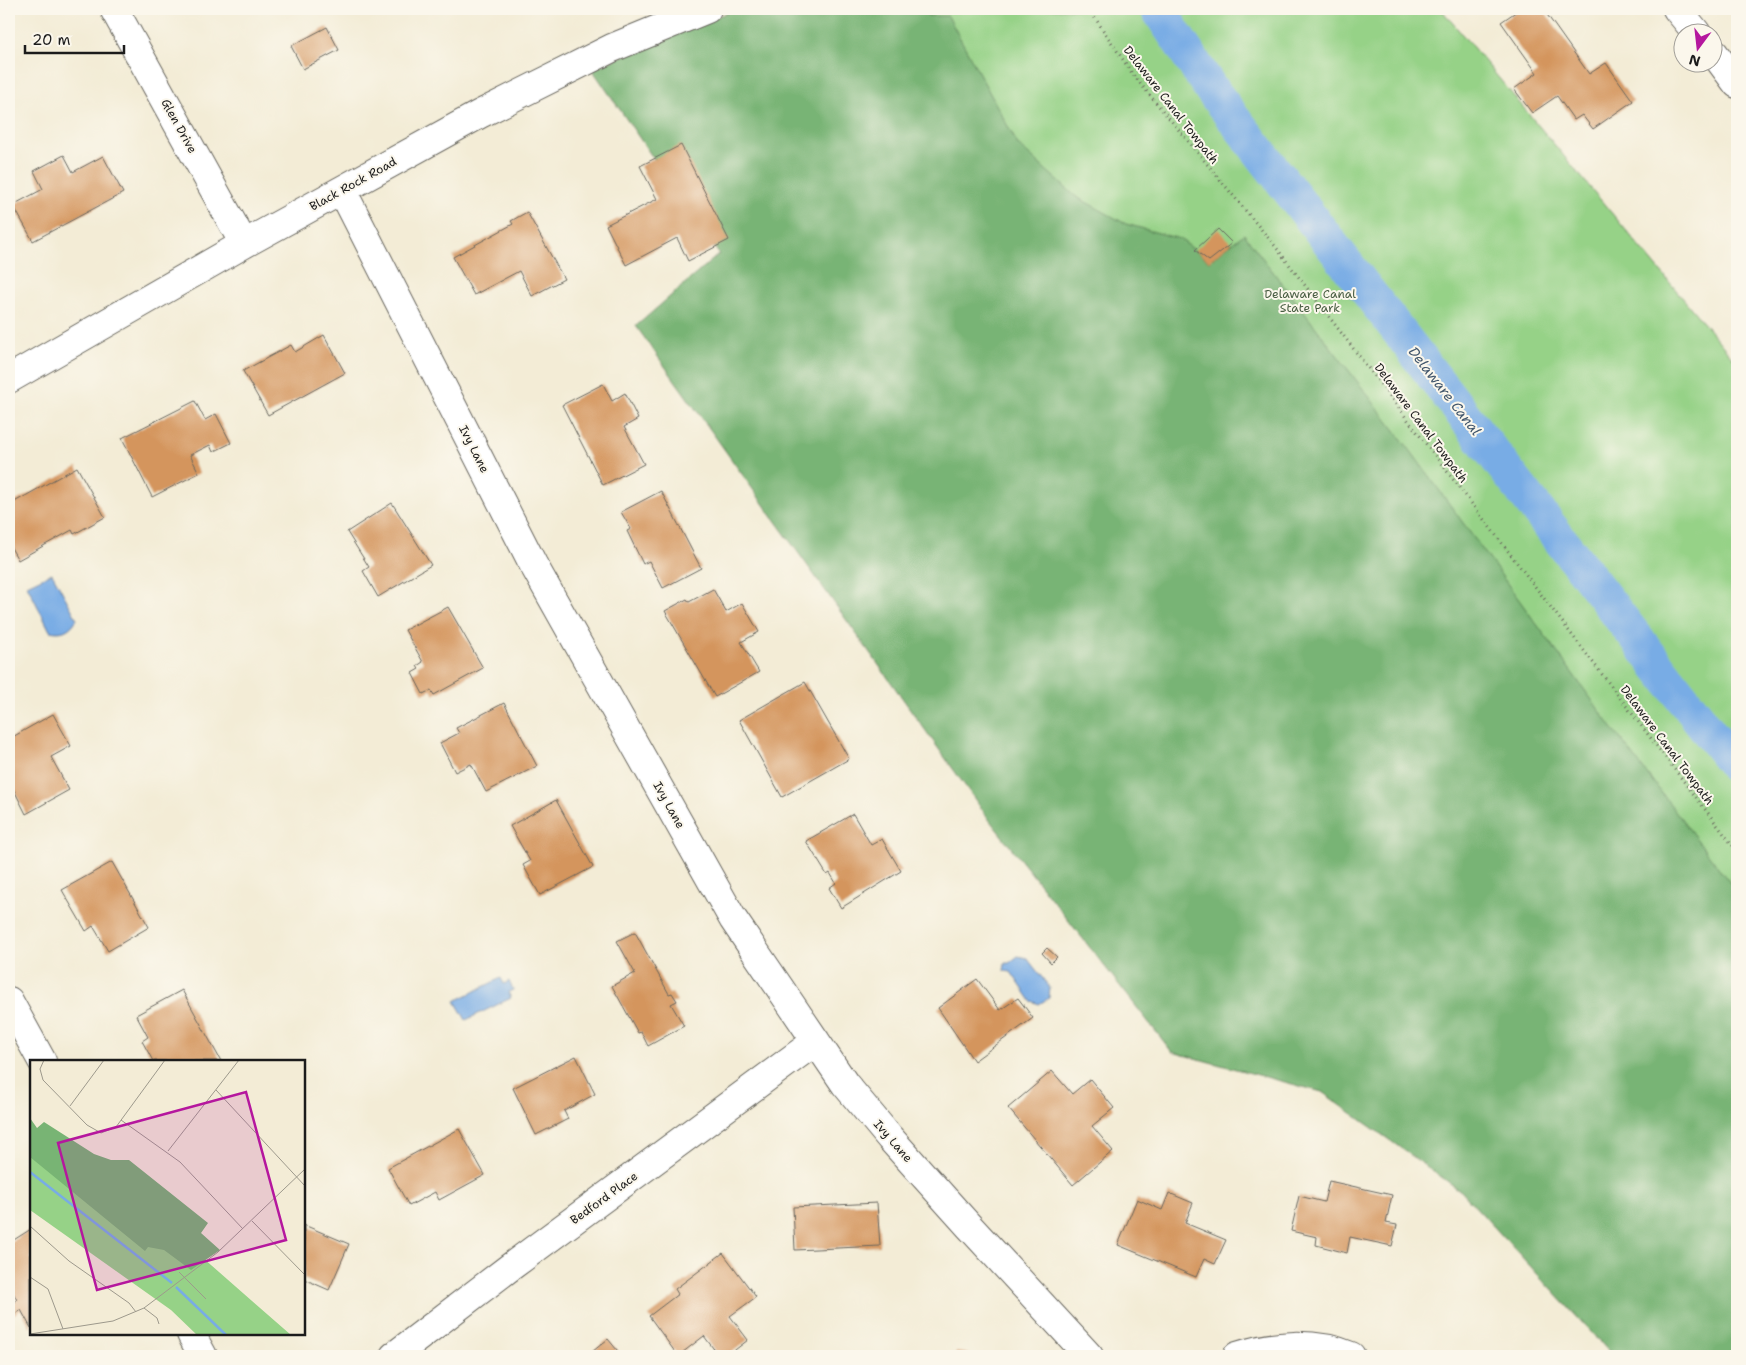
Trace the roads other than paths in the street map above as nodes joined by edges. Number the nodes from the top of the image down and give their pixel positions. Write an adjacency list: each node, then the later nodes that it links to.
1 (114, 9): 8 (street, Glen Drive)
2 (707, 9): 7 (street, Black Rock Road)
3 (1677, 9): 4 (street)
4 (1688, 22)
5 (1724, 67): 6 (street)
6 (1737, 84)
7 (342, 190): 8 (street, Black Rock Road); 11 (street, Ivy Lane)
8 (244, 244): 9 (street, Black Rock Road)
9 (9, 379)
10 (9, 1001): 12 (street)
11 (816, 1042): 15 (street, Bedford Place); 16 (street, Ivy Lane)
12 (41, 1060)
13 (192, 1335): 14 (street)
14 (203, 1356)
15 (394, 1356)
16 (1089, 1356)
17 (1237, 1356): 18 (street)
18 (1351, 1356)

